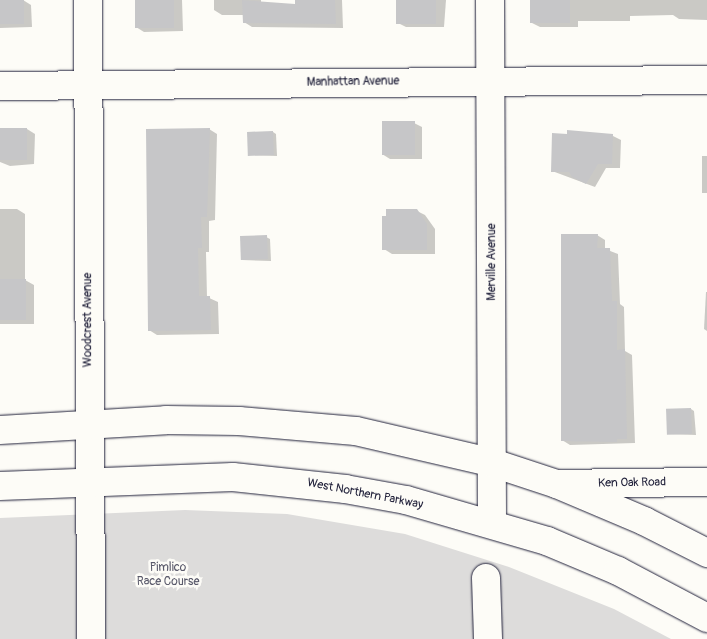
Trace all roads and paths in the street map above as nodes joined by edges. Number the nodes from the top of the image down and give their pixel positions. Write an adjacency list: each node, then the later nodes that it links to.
1 (88, 0): 5 (street, Woodcrest Avenue)
2 (490, 0): 3 (street, Merville Avenue)
3 (490, 80): 4 (street, Manhattan Avenue); 5 (street, Manhattan Avenue); 9 (street, Merville Avenue)
4 (707, 80)
5 (88, 85): 6 (street, Manhattan Avenue); 7 (street, Woodcrest Avenue)
6 (0, 86)
7 (87, 424): 8 (street); 9 (street); 10 (street, Woodcrest Avenue)
8 (0, 430)
9 (493, 463): 12 (street); 14 (street, Merville Avenue)
10 (88, 481): 13 (street, West Northern Parkway); 14 (street, West Northern Parkway); 18 (street, Woodcrest Avenue)
11 (707, 482): 12 (street, Ken Oak Road)
12 (556, 484): 15 (street)
13 (0, 486)
14 (492, 524): 17 (street, West Northern Parkway)
15 (707, 553)
16 (486, 578): 19 (street)
17 (707, 618)
18 (91, 639)
19 (488, 639)

